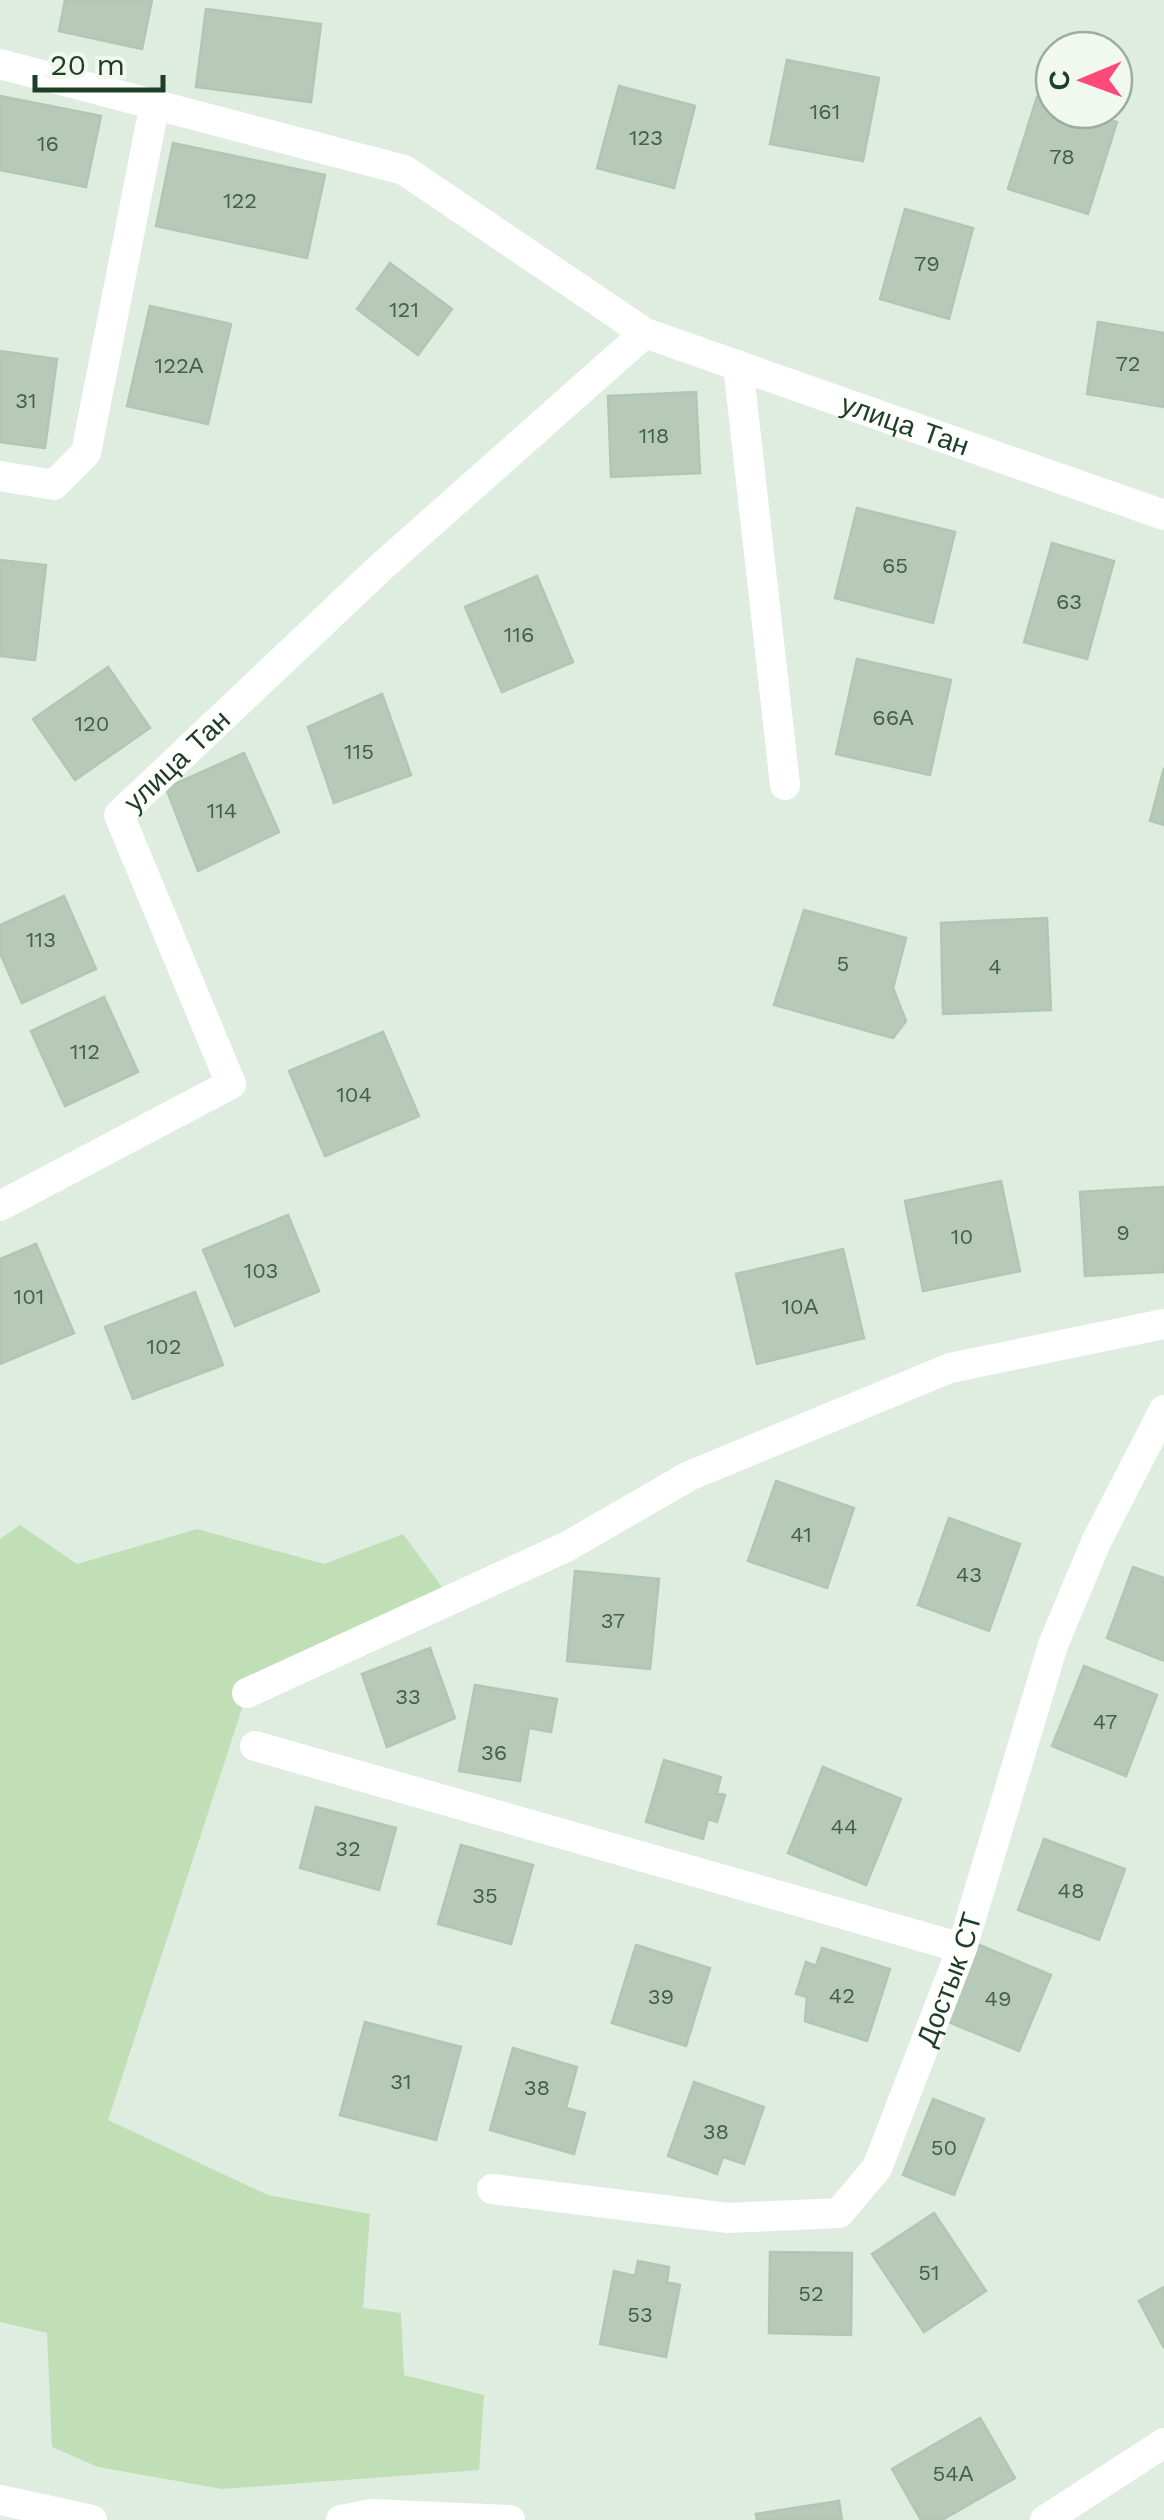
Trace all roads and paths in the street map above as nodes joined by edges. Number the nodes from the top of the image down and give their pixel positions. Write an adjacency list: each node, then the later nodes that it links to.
1 (0, 64): 2 (street, улица Тан)
2 (155, 104): 3 (street, улица Тан); 5 (street)
3 (645, 332): 4 (street, улица Тан); 8 (street, улица Тан)
4 (738, 365): 6 (street, улица Тан); 7 (street)
5 (0, 476)
6 (1164, 515)
7 (785, 785)
8 (0, 1206)
9 (1164, 1324): 11 (street)
10 (1164, 1410): 13 (street, Достык СТ)
11 (247, 1693)
12 (256, 1746): 13 (street)
13 (962, 1948): 14 (street, Достык СТ)
14 (492, 2190)
15 (1164, 2443): 20 (street)
16 (0, 2500): 17 (street)
17 (92, 2520)
18 (342, 2520): 19 (street)
19 (510, 2520)
20 (1046, 2520)

